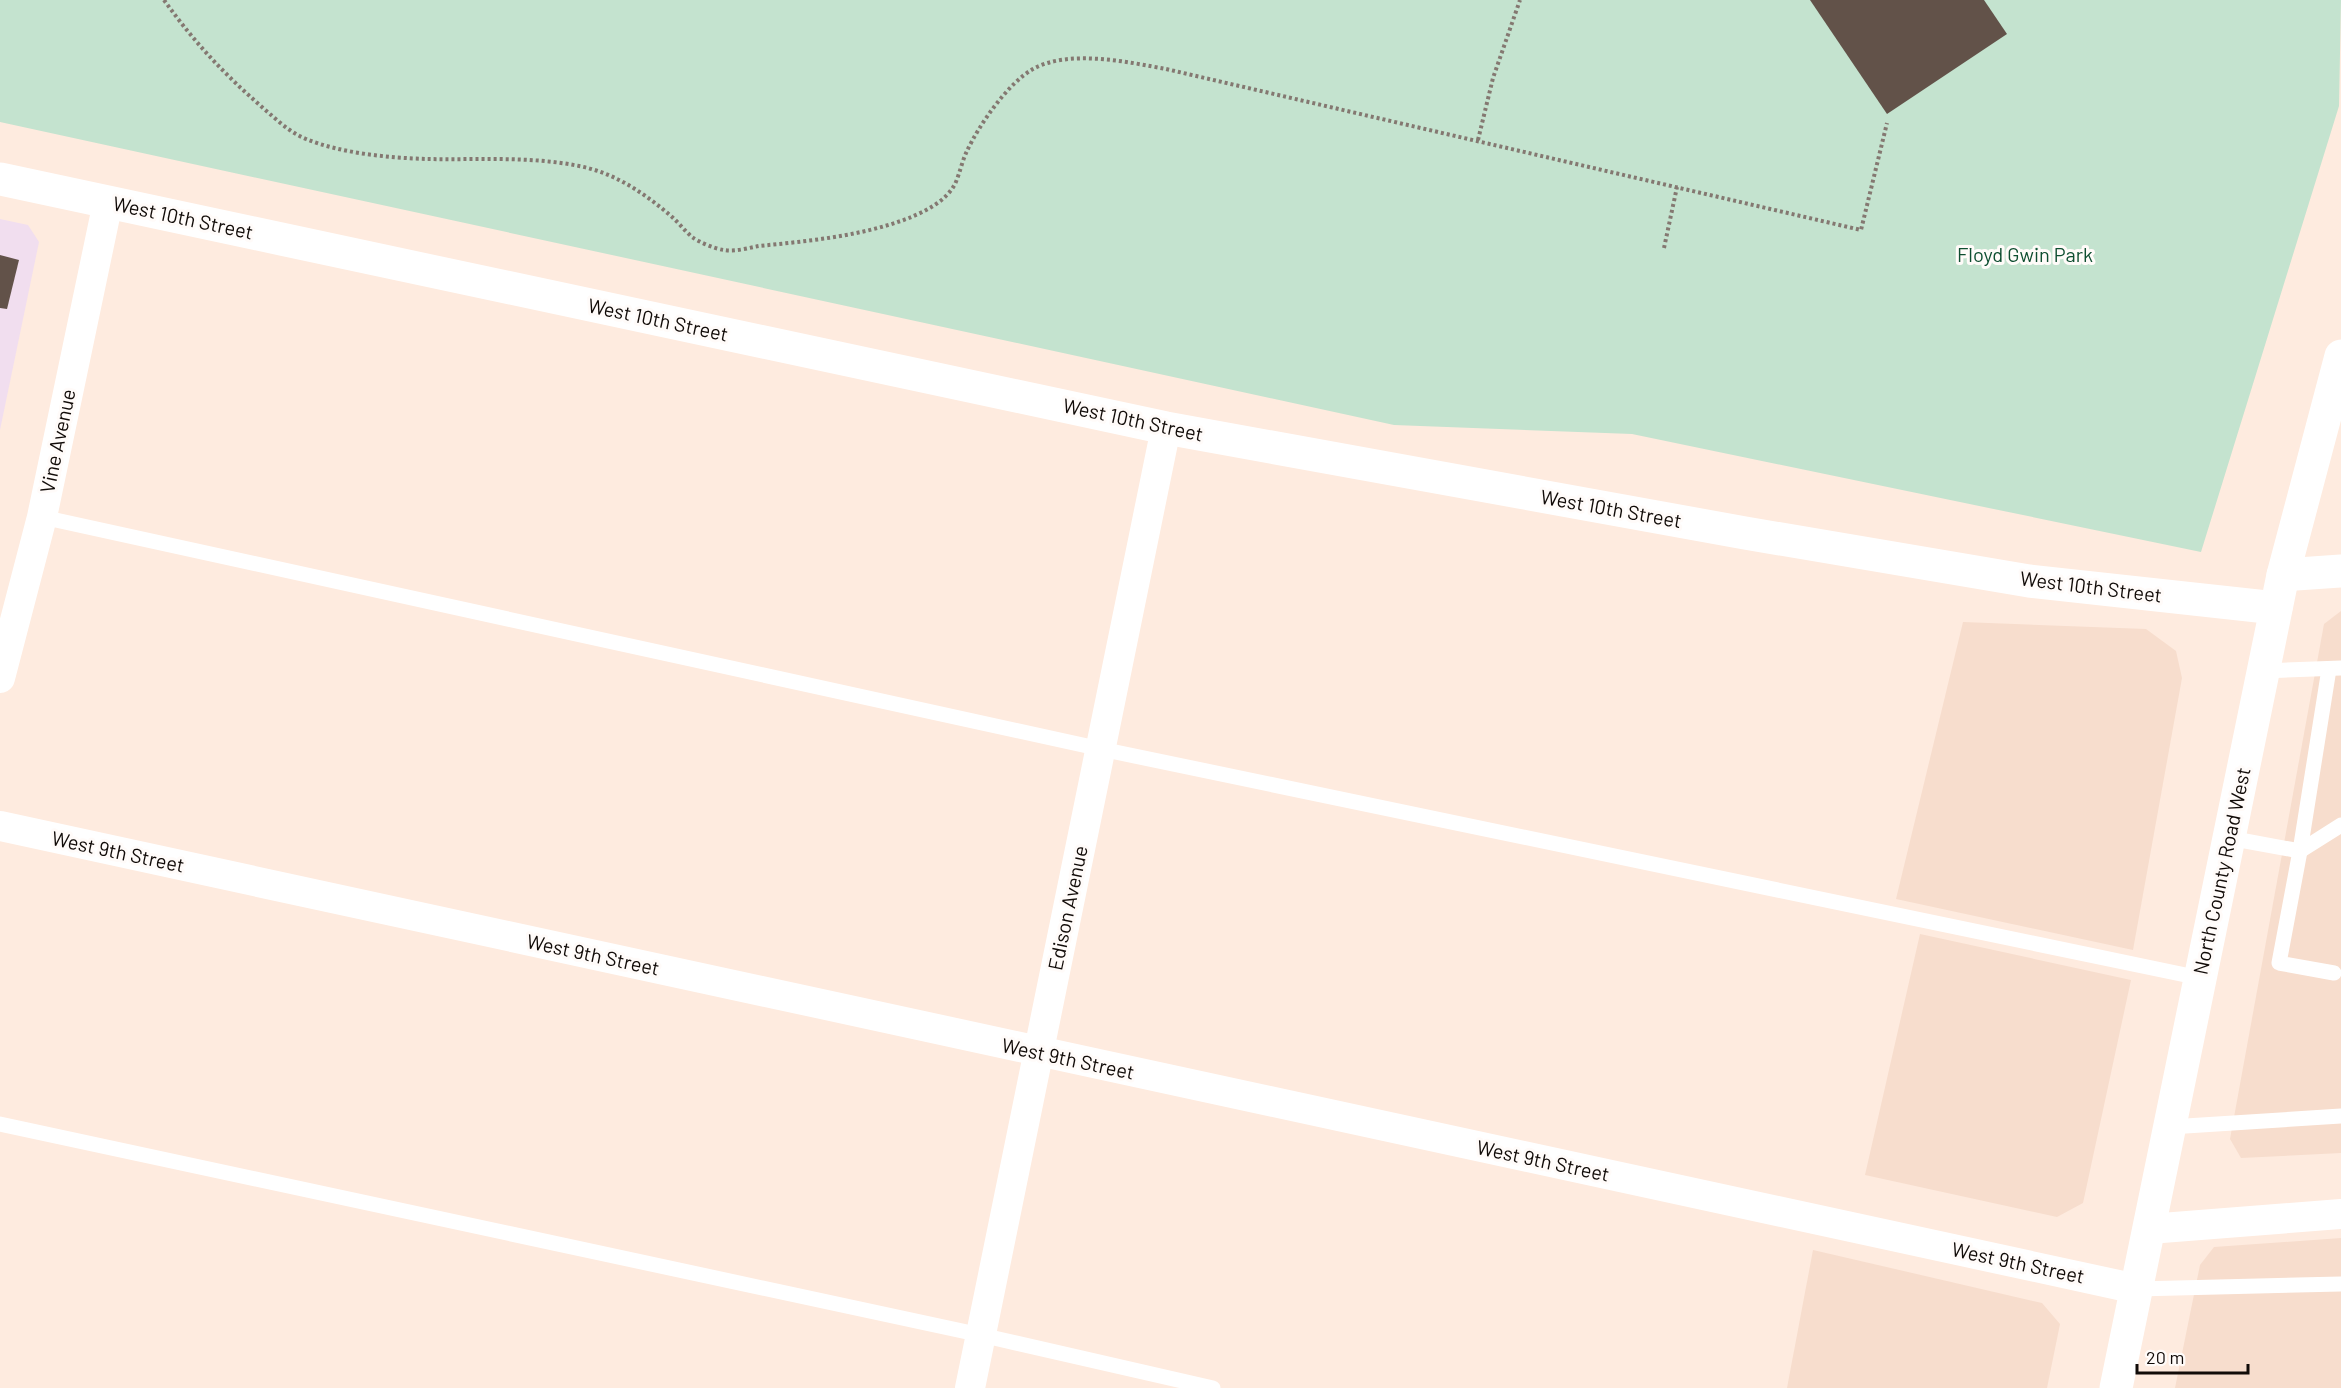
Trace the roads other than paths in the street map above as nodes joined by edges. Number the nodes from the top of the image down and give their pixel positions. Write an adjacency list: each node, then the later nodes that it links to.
1 (0, 179): 2 (street, West 10th Street)
2 (108, 202): 4 (street, West 10th Street); 5 (street, Vine Avenue)
3 (2341, 356): 7 (street, North County Road West)
4 (1166, 428): 8 (street, West 10th Street); 12 (street, Edison Avenue)
5 (42, 517): 11 (street, Vine Avenue); 12 (lane)
6 (2341, 571): 7 (street)
7 (2283, 575): 8 (street, North County Road West)
8 (2276, 608): 10 (street, North County Road West)
9 (2335, 668): 10 (lane); 16 (lane)
10 (2264, 670): 15 (street, North County Road West)
11 (0, 678)
12 (1101, 749): 18 (lane); 19 (street, Edison Avenue)
13 (2341, 825): 16 (lane)
14 (0, 826): 19 (street, West 9th Street)
15 (2229, 838): 16 (lane); 18 (street, North County Road West)
16 (2300, 851): 17 (lane)
17 (2334, 973)
18 (2200, 978): 22 (street, North County Road West)
19 (1039, 1052): 26 (street, West 9th Street); 27 (street, Edison Avenue)
20 (2341, 1116): 22 (lane)
21 (0, 1124): 27 (lane)
22 (2170, 1127): 24 (street, North County Road West)
23 (2341, 1214): 24 (street)
24 (2149, 1229): 26 (street, North County Road West)
25 (2341, 1284): 26 (lane)
26 (2137, 1289): 30 (street, North County Road West)
27 (981, 1335): 28 (street, Edison Avenue); 29 (lane)
28 (970, 1388)
29 (1213, 1388)
30 (2116, 1388)

